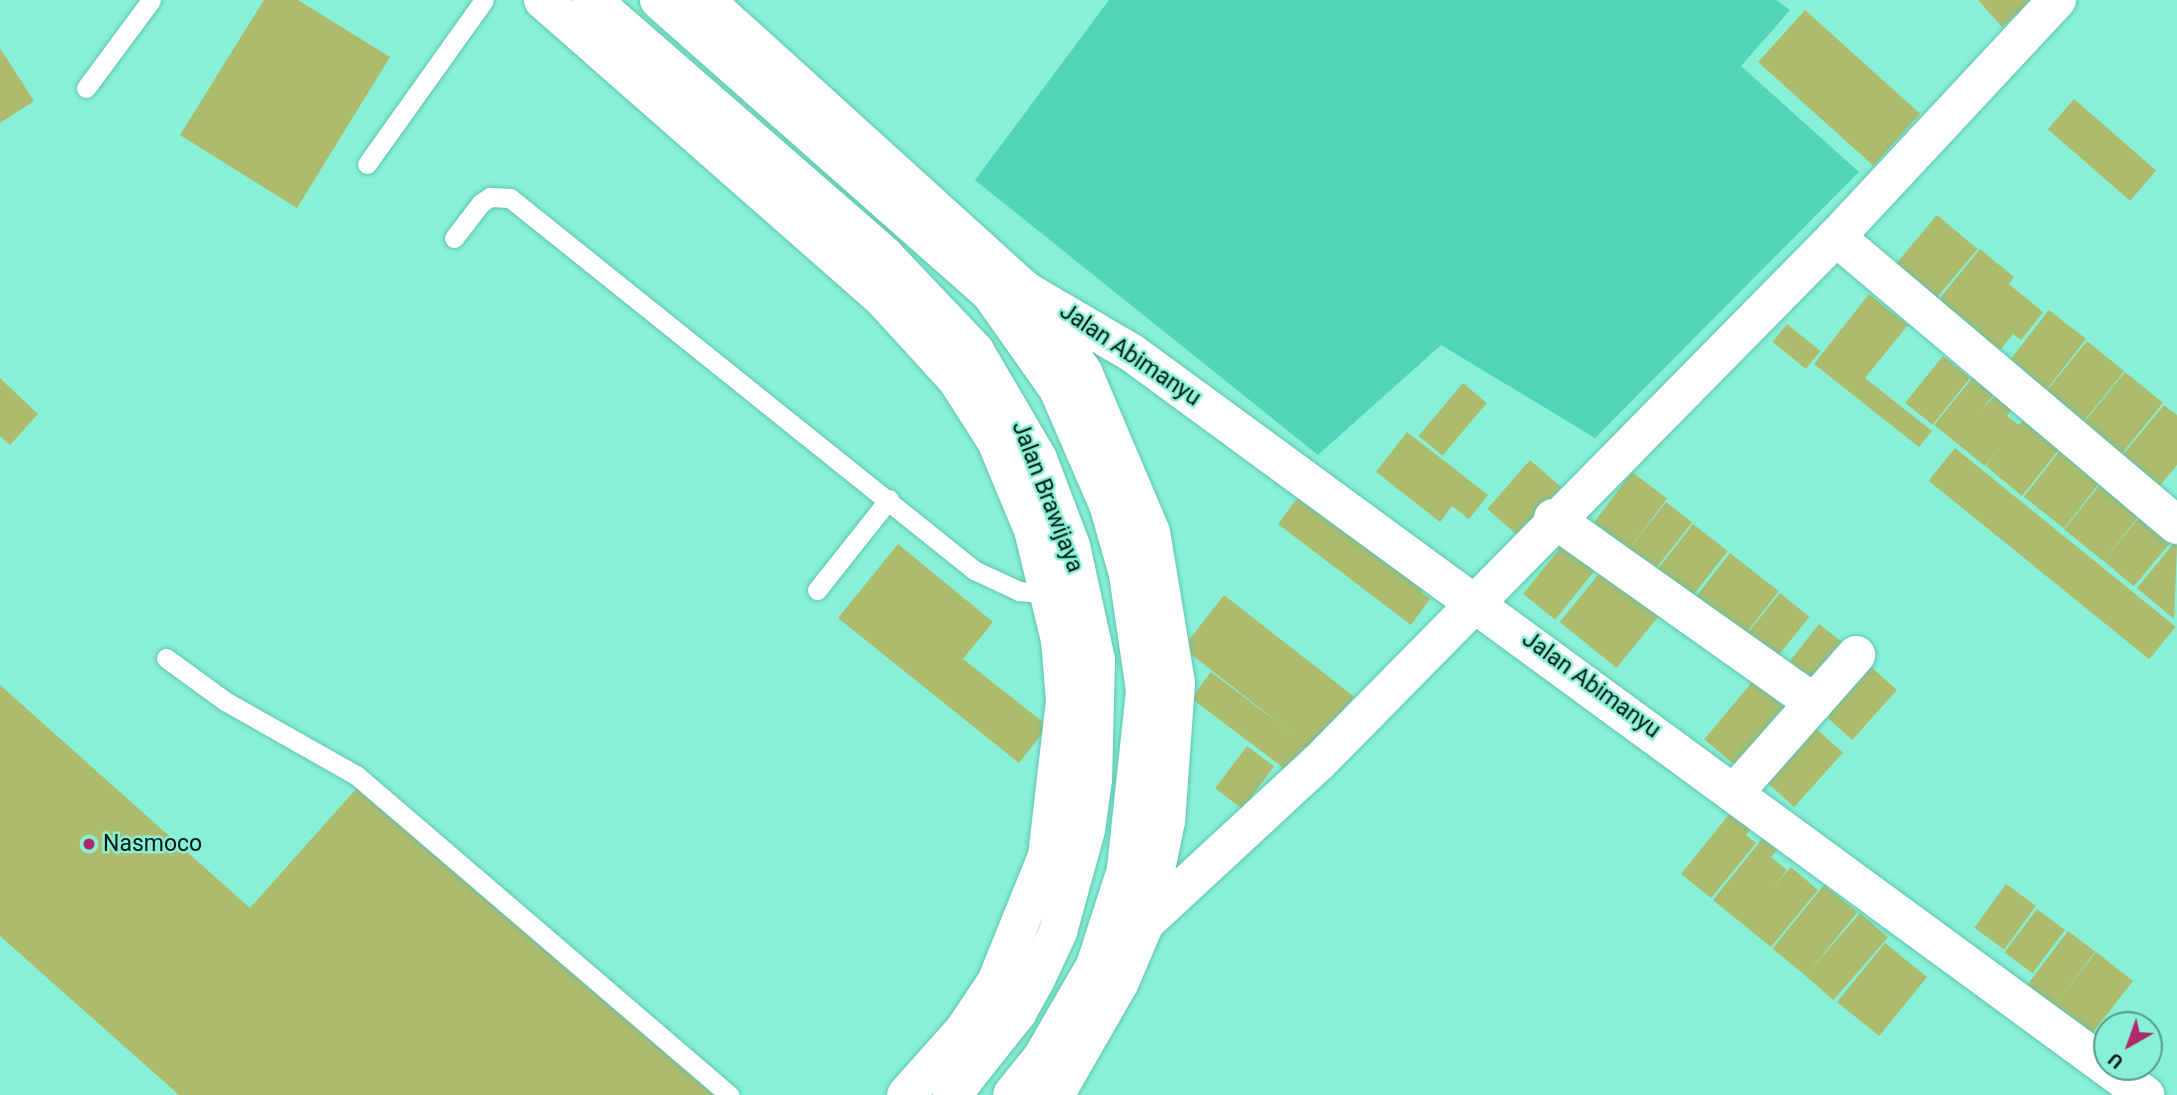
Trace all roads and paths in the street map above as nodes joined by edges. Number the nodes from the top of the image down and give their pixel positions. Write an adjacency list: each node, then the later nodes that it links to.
1 (151, 0): 8 (lane)
2 (484, 0): 9 (lane)
3 (543, 0): 17 (main road)
4 (592, 0): 26 (main road, Jalan Brawijaya)
5 (659, 0): 27 (main road)
6 (705, 0): 12 (main road)
7 (2057, 0): 10 (main road)
8 (86, 88)
9 (367, 164)
10 (1836, 237): 14 (main road); 15 (main road)
11 (454, 238): 13 (lane)
12 (1026, 291): 18 (main road, Jalan Abimanyu); 23 (main road)
13 (889, 499): 16 (lane); 17 (lane)
14 (1553, 518): 18 (main road); 21 (main road)
15 (2177, 525)
16 (817, 590)
17 (1052, 594): 25 (main road)
18 (1475, 600): 22 (main road, Jalan Abimanyu); 23 (main road)
19 (1856, 655): 21 (main road)
20 (166, 658): 24 (lane)
21 (1814, 703): 22 (main road)
22 (1735, 792): 29 (main road, Jalan Abimanyu)
23 (1145, 923): 28 (main road)
24 (730, 1095)
25 (906, 1095)
26 (952, 1095)
27 (1012, 1095)
28 (1055, 1095)
29 (2145, 1095)

